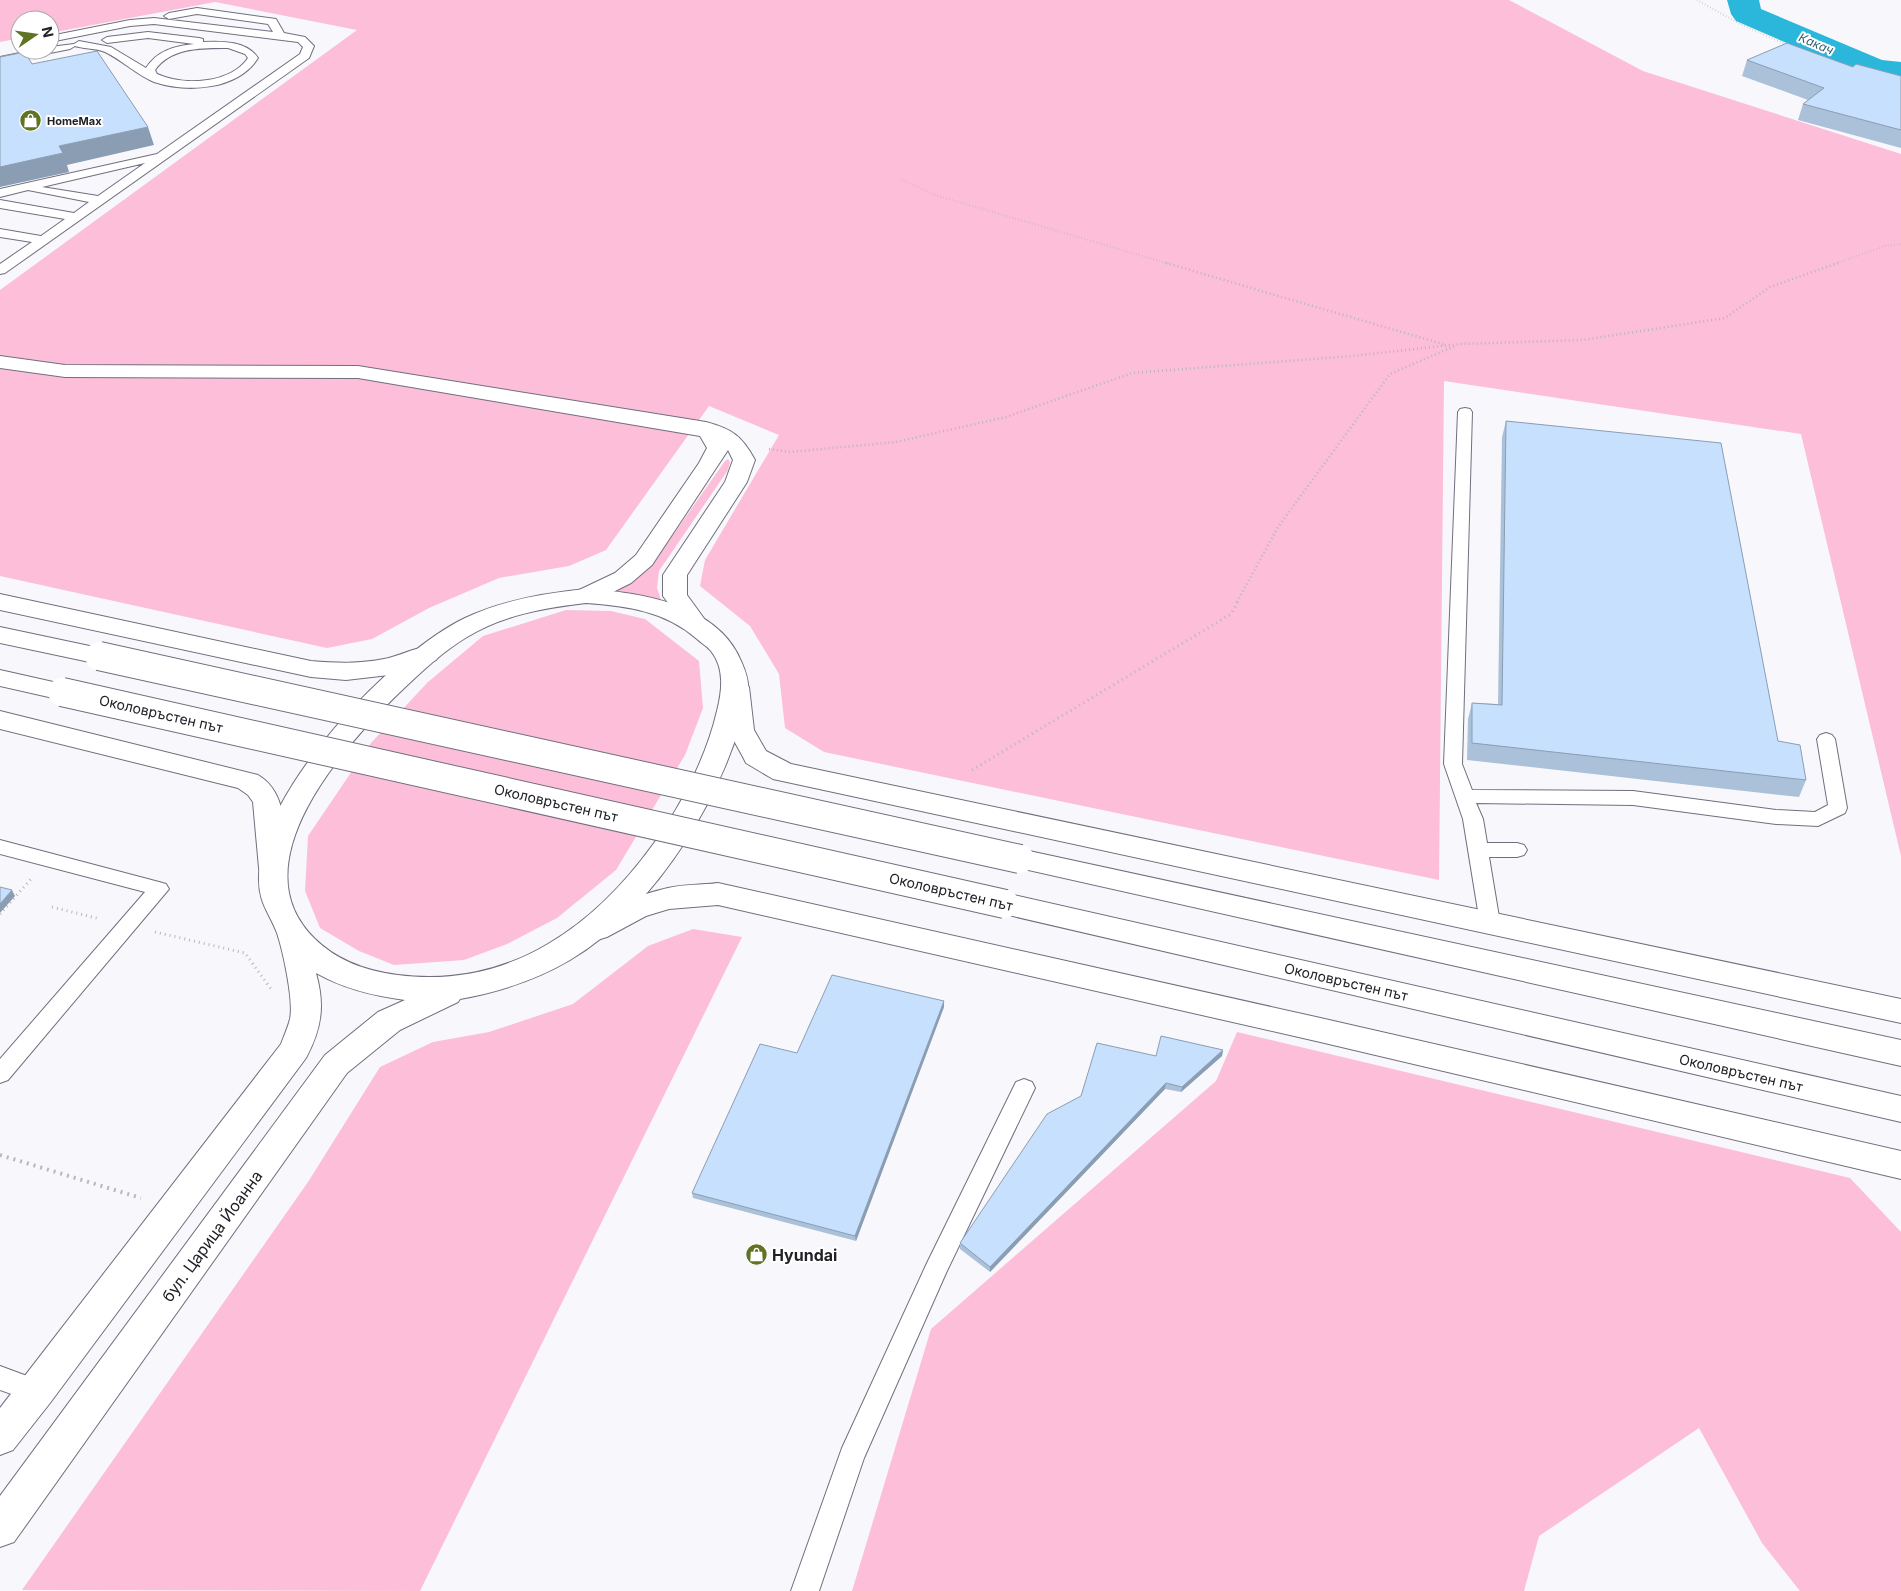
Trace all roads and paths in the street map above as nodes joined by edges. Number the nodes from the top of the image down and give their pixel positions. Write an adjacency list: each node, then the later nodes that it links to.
1 (1697, 0): 5 (path)
2 (60, 37): 10 (lane)
3 (79, 44): 4 (lane); 6 (lane); 9 (lane)
4 (229, 45): 9 (lane); 9 (lane)
5 (1792, 46)
6 (0, 60)
7 (1835, 61): 8 (path)
8 (1862, 69)
9 (157, 79)
10 (164, 156): 11 (lane); 13 (lane)
11 (80, 174): 13 (lane); 14 (lane)
12 (902, 180): 25 (path)
13 (122, 184): 16 (lane)
14 (24, 187): 15 (lane); 16 (lane)
15 (0, 193)
16 (100, 200): 18 (lane)
17 (0, 204): 18 (lane)
18 (77, 216): 20 (lane)
19 (0, 233): 20 (lane)
20 (44, 240): 22 (lane)
21 (1901, 244): 24 (path)
22 (6, 260): 23 (lane)
23 (0, 270)
24 (1460, 344): 25 (path); 39 (path)
25 (1449, 345): 29 (path)
26 (0, 362): 28 (main road)
27 (1465, 412): 40 (lane)
28 (706, 429): 29 (main road); 30 (main road)
29 (736, 445): 32 (main road)
30 (586, 596): 32 (main road); 34 (main road)
31 (0, 602): 34 (main road)
32 (696, 624): 36 (main road)
33 (0, 635): 54 (main road, bridge)
34 (427, 654): 45 (main road)
35 (0, 678): 57 (main road, Околовръстен път, bridge)
36 (736, 683): 47 (main road); 49 (main road)
37 (0, 720): 45 (main road)
38 (1826, 739): 40 (lane)
39 (972, 770)
40 (1464, 796): 42 (lane)
41 (0, 847): 44 (lane)
42 (1478, 850): 43 (lane); 47 (lane)
43 (1517, 850)
44 (49, 860): 46 (path); 55 (lane)
45 (273, 868): 48 (main road)
46 (0, 914)
47 (1490, 923): 53 (main road)
48 (291, 931): 51 (main road); 62 (main road)
49 (584, 935): 51 (main road); 59 (main road)
50 (245, 953): 52 (path)
51 (462, 987): 64 (main road, бул. Царица Йоанна)
52 (277, 997)
53 (1901, 1011)
54 (1901, 1054)
55 (0, 1074)
56 (1024, 1088): 65 (lane)
57 (1901, 1109)
58 (0, 1155): 60 (path)
59 (1901, 1165)
60 (145, 1199)
61 (0, 1378): 62 (lane)
62 (37, 1391): 63 (main road)
63 (0, 1437)
64 (0, 1528)
65 (805, 1591)

